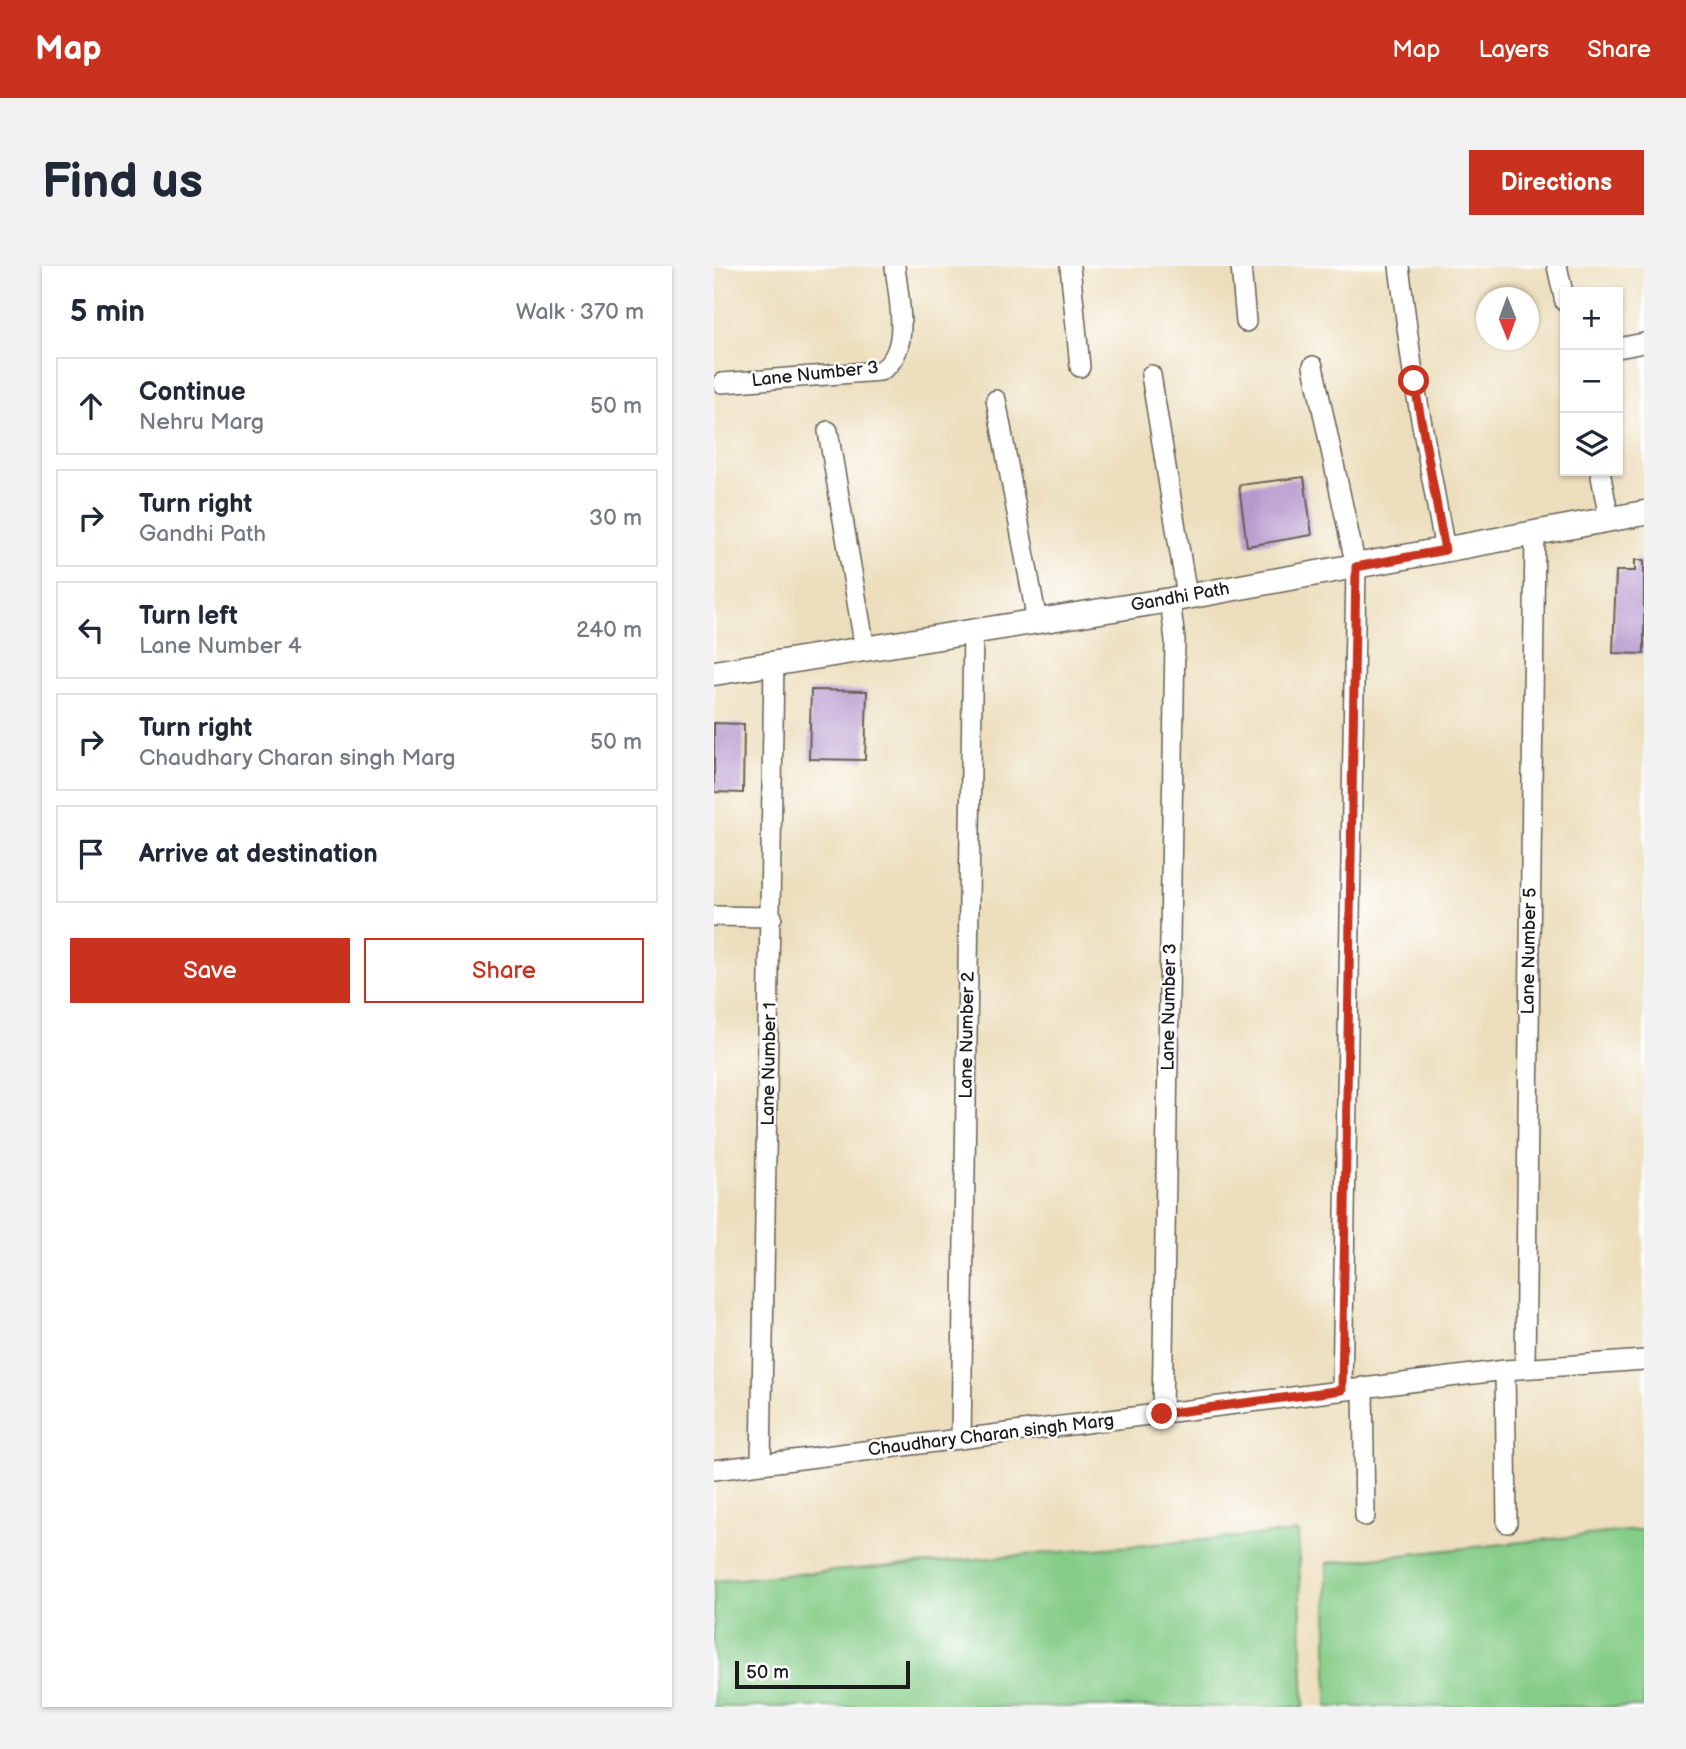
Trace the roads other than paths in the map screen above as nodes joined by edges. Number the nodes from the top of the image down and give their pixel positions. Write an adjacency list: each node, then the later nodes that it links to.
1 (895, 266): 13 (street, Lane Number 3)
2 (1070, 266): 11 (street)
3 (1241, 266): 7 (street)
4 (1399, 266): 20 (street)
5 (1557, 266): 6 (street)
6 (1562, 287)
7 (1246, 322)
8 (1644, 343): 9 (street)
9 (1623, 347)
10 (1312, 366): 21 (street)
11 (1080, 368)
12 (1151, 375): 22 (street, Lane Number 3)
13 (722, 383)
14 (996, 400): 23 (street)
15 (828, 431): 25 (street)
16 (1601, 476): 18 (street)
17 (1644, 513): 18 (street, Gandhi Path)
18 (1609, 519): 19 (street, Gandhi Path)
19 (1535, 533): 20 (street, Gandhi Path); 31 (street, Lane Number 5)
20 (1445, 550): 21 (street, Gandhi Path)
21 (1356, 567): 22 (street, Gandhi Path); 34 (street)
22 (1178, 598): 23 (street, Gandhi Path); 35 (street, Lane Number 3)
23 (1037, 621): 24 (street, Gandhi Path)
24 (973, 632): 25 (street, Gandhi Path); 36 (street, Lane Number 2)
25 (865, 649): 26 (street, Gandhi Path)
26 (774, 664): 27 (street, Gandhi Path); 29 (street, Lane Number 1)
27 (714, 673)
28 (714, 916): 29 (street)
29 (772, 917): 37 (street, Lane Number 1)
30 (1644, 1360): 31 (street, Chaudhary Charan singh Marg)
31 (1525, 1368): 32 (street, Chaudhary Charan singh Marg)
32 (1505, 1370): 33 (street, Chaudhary Charan singh Marg); 40 (street)
33 (1363, 1387): 34 (street, Chaudhary Charan singh Marg); 39 (street)
34 (1342, 1390): 35 (street, Chaudhary Charan singh Marg)
35 (1162, 1414): 36 (street, Chaudhary Charan singh Marg)
36 (961, 1439): 37 (street, Chaudhary Charan singh Marg)
37 (761, 1464): 38 (street, Chaudhary Charan singh Marg)
38 (714, 1469)
39 (1365, 1516)
40 (1507, 1523)

